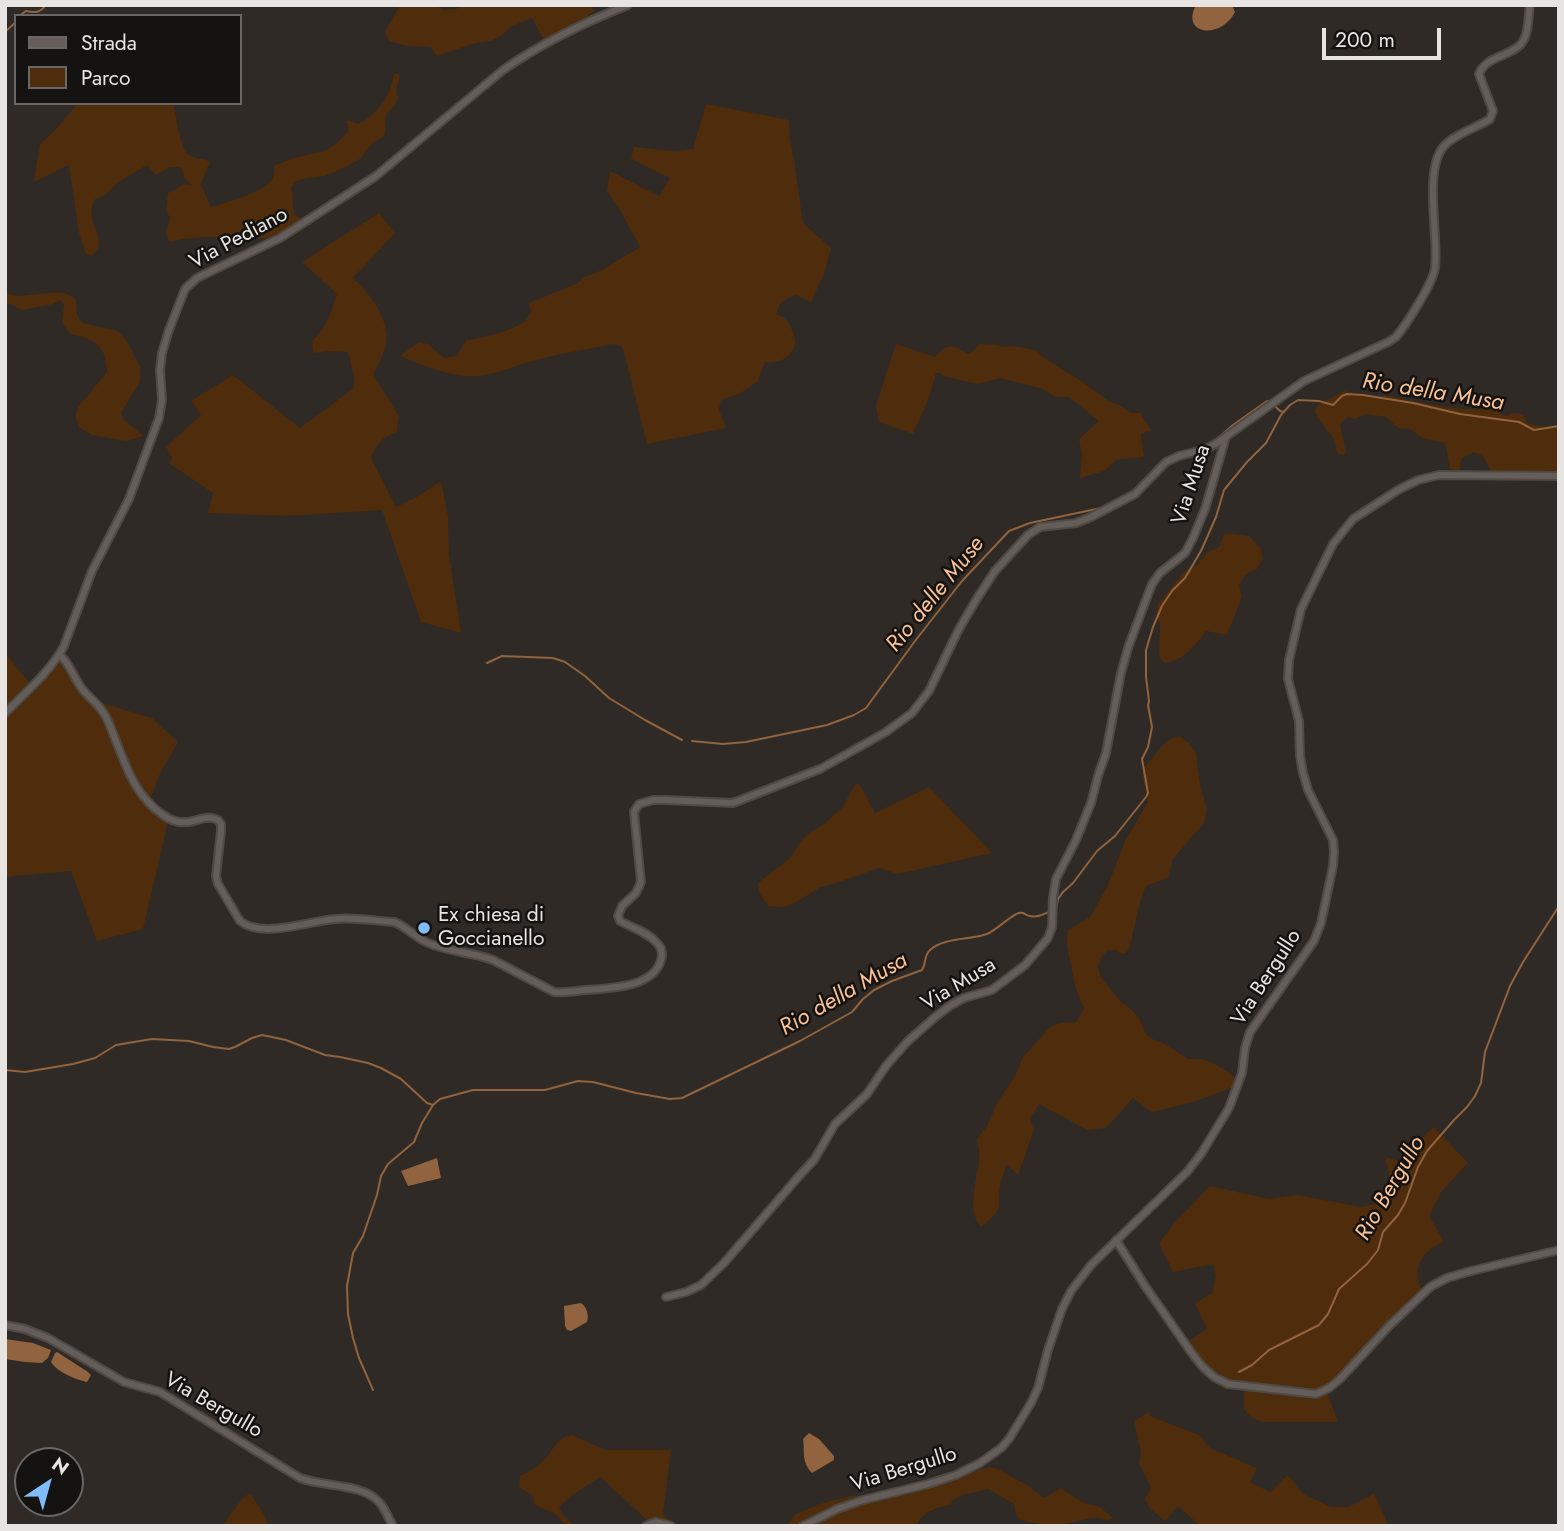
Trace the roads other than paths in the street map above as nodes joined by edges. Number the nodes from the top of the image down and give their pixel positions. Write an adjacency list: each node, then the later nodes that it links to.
1 (628, 5): 5 (street, Via Pediano)
2 (1530, 5): 3 (street)
3 (1226, 438): 5 (street); 9 (street, Via Musa)
4 (1559, 476): 7 (street, Via Bergullo)
5 (60, 655): 6 (street, Via Pediano)
6 (5, 713)
7 (1116, 1240): 8 (street); 14 (street, Via Bergullo)
8 (1559, 1250)
9 (666, 1297)
10 (5, 1325): 11 (street, Via Bergullo)
11 (393, 1526)
12 (646, 1526): 13 (street)
13 (671, 1526)
14 (803, 1526)

